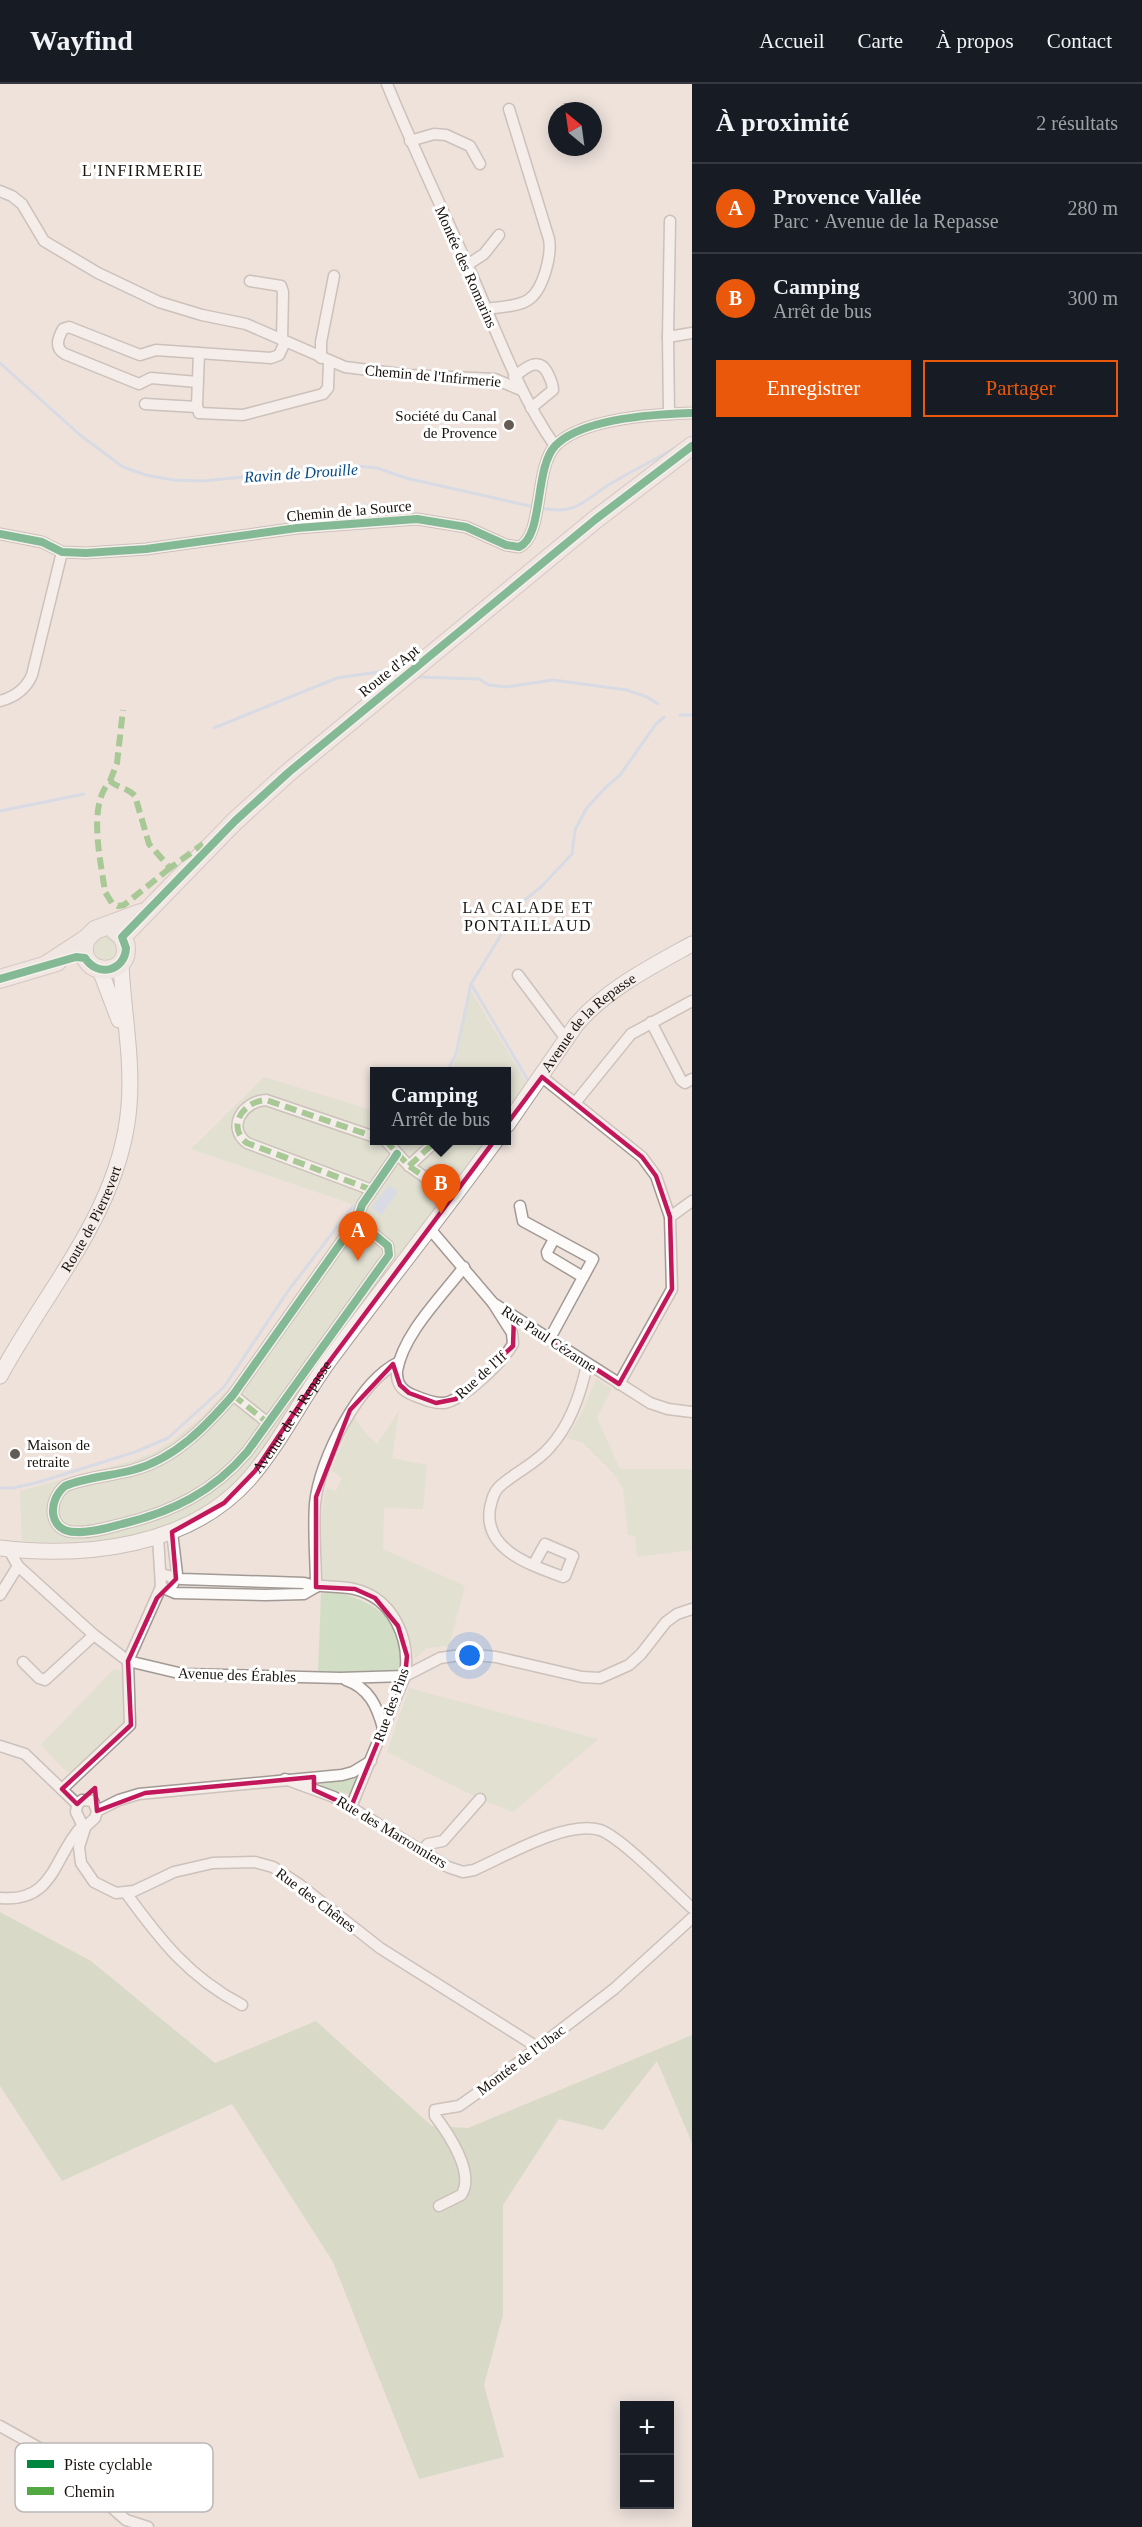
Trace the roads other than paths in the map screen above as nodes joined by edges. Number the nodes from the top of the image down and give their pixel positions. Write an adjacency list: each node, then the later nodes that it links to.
1 (387, 84): 3 (street, Montée des Romarins)
2 (509, 109): 11 (street)
3 (410, 141): 4 (street); 8 (street, Montée des Romarins)
4 (480, 164)
5 (0, 191): 14 (street, Chemin de l'Infirmerie)
6 (670, 221): 13 (street)
7 (499, 235): 8 (street)
8 (468, 265): 11 (street, Montée des Romarins)
9 (334, 276): 16 (street)
10 (250, 281): 14 (street)
11 (486, 309): 17 (street, Montée des Romarins)
12 (692, 333): 13 (street)
13 (668, 337): 24 (street)
14 (283, 341): 15 (street); 16 (street, Chemin de l'Infirmerie)
15 (199, 353): 18 (street); 18 (street)
16 (325, 360): 19 (street, Chemin de l'Infirmerie); 21 (street)
17 (514, 377): 19 (street, Montée des Romarins); 22 (street)
18 (197, 382): 21 (street)
19 (521, 390): 22 (street, Montée des Romarins)
20 (145, 404): 21 (street)
21 (197, 407)
22 (531, 408): 25 (street, Montée des Romarins)
23 (692, 413): 24 (street)
24 (669, 414): 25 (street)
25 (555, 446): 28 (street, Chemin de la Source)
26 (686, 450): 30 (main road, Route d'Apt)
27 (0, 534): 28 (street, Chemin de la Source)
28 (62, 552): 29 (street)
29 (0, 701)
30 (149, 910): 31 (main road, Route d'Apt); 32 (main road, Route d'Apt)
31 (102, 928): 32 (main road); 33 (main road)
32 (122, 937): 36 (main road)
33 (86, 939): 35 (main road); 37 (main road)
34 (692, 944): 43 (street, Avenue de la Repasse)
35 (86, 958): 37 (main road); 38 (main road)
36 (121, 964): 38 (main road); 44 (street, Route de Pierrevert)
37 (46, 965): 40 (main road)
38 (100, 970): 44 (street, Route de Pierrevert)
39 (518, 975): 43 (street)
40 (0, 979)
41 (692, 1001): 42 (street)
42 (651, 1022): 46 (street); 47 (street)
43 (566, 1039): 45 (street, Avenue de la Repasse)
44 (127, 1046): 69 (street, Route de Pierrevert)
45 (542, 1077): 47 (street); 48 (street, Avenue de la Repasse)
46 (692, 1079)
47 (575, 1102): 59 (street)
48 (511, 1120)
49 (370, 1135): 55 (street)
50 (389, 1145): 53 (street)
51 (432, 1145): 54 (street)
52 (492, 1145): 56 (street, Avenue de la Repasse)
53 (397, 1154): 54 (street); 55 (street)
54 (409, 1166): 56 (street)
55 (372, 1190): 60 (street)
56 (454, 1197): 61 (street, Avenue de la Repasse)
57 (692, 1202): 59 (street)
58 (520, 1206): 62 (street)
59 (670, 1218): 70 (street)
60 (357, 1220): 71 (street); 73 (street)
61 (430, 1229): 63 (street, Rue Paul Cézanne); 74 (street, Avenue de la Repasse)
62 (554, 1239): 64 (street); 64 (street)
63 (464, 1267): 65 (street, Rue Paul Cézanne); 67 (street)
64 (584, 1277): 66 (street)
65 (493, 1303): 66 (street, Rue Paul Cézanne); 67 (street, Rue de l'If)
66 (549, 1340): 68 (street, Rue Paul Cézanne)
67 (399, 1362): 80 (street)
68 (587, 1364): 70 (street, Rue Paul Cézanne); 76 (street)
69 (0, 1376)
70 (619, 1384): 72 (street, Rue Paul Cézanne)
71 (233, 1395): 73 (street); 73 (street)
72 (692, 1412)
73 (268, 1423)
74 (165, 1534): 75 (street, Avenue de la Repasse); 78 (street); 79 (street)
75 (4, 1548): 77 (street, Avenue des Érables)
76 (532, 1564)
77 (18, 1566): 82 (street); 84 (street, Avenue des Érables)
78 (161, 1574): 79 (street, Rue des Pins); 81 (street)
79 (176, 1579): 80 (street, Rue des Pins); 81 (street)
80 (316, 1587): 81 (street, Rue des Pins); 87 (street, Rue des Pins)
81 (162, 1592): 85 (street)
82 (0, 1595)
83 (692, 1609): 87 (street)
84 (94, 1635): 85 (street, Avenue des Érables); 86 (street)
85 (128, 1661): 88 (street, Avenue des Érables); 94 (street)
86 (22, 1662)
87 (405, 1676): 88 (street, Avenue des Érables); 89 (street, Rue des Pins)
88 (340, 1678): 89 (street)
89 (383, 1728): 91 (street, Rue des Pins)
90 (0, 1746): 94 (street)
91 (371, 1761): 92 (street); 98 (street, Rue des Pins)
92 (314, 1777): 93 (street); 95 (street)
93 (285, 1779): 95 (street, Rue des Marronniers); 99 (street, Rue des Marronniers)
94 (62, 1789): 97 (street)
95 (314, 1790): 98 (street, Rue des Marronniers)
96 (480, 1799): 101 (street)
97 (77, 1803): 99 (street); 100 (street)
98 (351, 1807): 101 (street, Rue des Marronniers)
99 (98, 1811): 100 (street)
100 (83, 1828): 102 (street); 103 (street)
101 (422, 1851): 104 (street, Rue des Marronniers)
102 (126, 1893): 106 (street); 107 (street, Rue des Chênes)
103 (0, 1898)
104 (692, 1908)
105 (692, 1918): 107 (street, Montée de l'Ubac)
106 (242, 2005)
107 (537, 2047): 108 (street, Montée de l'Ubac)
108 (439, 2206)
109 (0, 2426): 110 (street)
110 (29, 2443)
111 (117, 2512): 112 (street)
112 (148, 2527)

